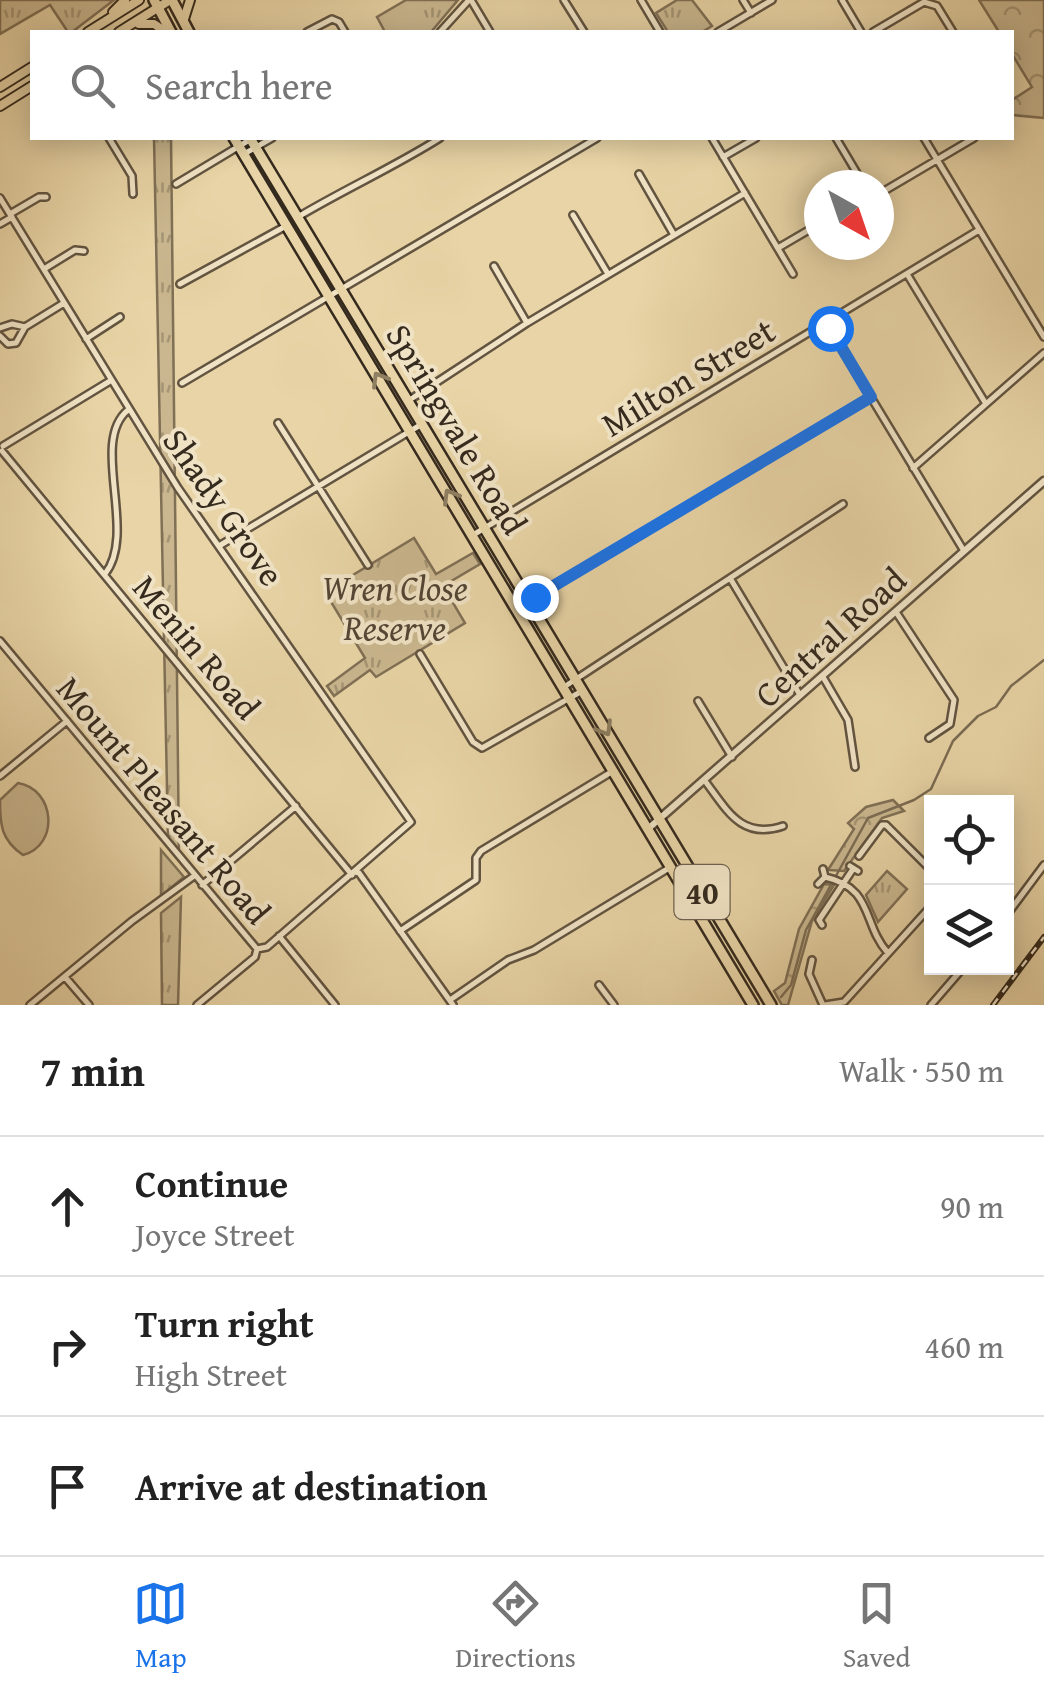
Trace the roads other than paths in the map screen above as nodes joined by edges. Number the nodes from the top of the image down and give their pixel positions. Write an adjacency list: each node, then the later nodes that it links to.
1 (125, 0): 13 (main road)
2 (139, 0): 13 (main road)
3 (171, 0): 11 (main road); 15 (highway)
4 (190, 0): 15 (main road)
5 (470, 0): 22 (street); 23 (street)
6 (564, 0): 24 (street)
7 (641, 0): 25 (street)
8 (743, 0): 12 (street)
9 (772, 0): 12 (street)
10 (842, 0): 27 (street)
11 (156, 4): 14 (main road); 19 (highway)
12 (751, 13): 26 (street)
13 (103, 23): 16 (main road)
14 (128, 27): 17 (main road); 18 (main road)
15 (187, 29)
16 (91, 30)
17 (123, 30)
18 (165, 30)
19 (168, 30)
20 (311, 30): 21 (street)
21 (345, 30)
22 (442, 30)
23 (489, 30)
24 (583, 30)
25 (659, 30)
26 (721, 30)
27 (860, 30)
28 (876, 30): 29 (street)
29 (951, 30)
30 (30, 69): 32 (main road)
31 (30, 87): 33 (main road)
32 (0, 88)
33 (0, 106)
34 (111, 140): 50 (street)
35 (437, 140): 56 (street)
36 (595, 140): 70 (street)
37 (713, 140): 44 (street)
38 (753, 140): 44 (street)
39 (837, 140): 46 (street)
40 (925, 140): 45 (street)
41 (971, 140): 45 (street)
42 (252, 141): 43 (street); 56 (highway, Springvale Road / 40)
43 (240, 146): 48 (street); 58 (highway, Springvale Road / 40)
44 (723, 157): 51 (street)
45 (937, 160): 49 (street); 59 (street)
46 (855, 170)
47 (638, 174): 61 (street)
48 (176, 184)
49 (894, 185)
50 (133, 194)
51 (745, 194): 61 (street); 62 (street)
52 (46, 197): 54 (street)
53 (0, 198): 54 (street, Shady Grove)
54 (11, 215): 57 (street); 65 (street, Shady Grove)
55 (574, 215): 66 (street)
56 (298, 217): 70 (highway, Springvale Road / 40)
57 (0, 224)
58 (287, 226): 69 (street); 71 (highway, Springvale Road / 40)
59 (979, 230): 68 (street, Milton Street); 79 (street)
60 (804, 233): 62 (street)
61 (674, 235): 66 (street)
62 (778, 248): 67 (street)
63 (84, 251): 65 (street)
64 (494, 266): 74 (street)
65 (44, 269): 72 (street, Shady Grove)
66 (608, 274): 74 (street)
67 (793, 274)
68 (907, 274): 75 (street, Milton Street); 86 (street)
69 (180, 284)
70 (342, 291): 71 (street); 85 (highway, Springvale Road / 40)
71 (330, 296): 83 (street); 90 (highway, Springvale Road / 40, one-way to 71)
72 (64, 303): 76 (street); 80 (street, Shady Grove)
73 (120, 318): 80 (street)
74 (527, 323): 85 (street)
75 (826, 323): 84 (street); 96 (street, Milton Street)
76 (24, 327): 77 (street); 78 (street)
77 (0, 328)
78 (0, 336)
79 (1044, 338)
80 (86, 339): 82 (street, Shady Grove)
81 (1044, 353): 86 (street)
82 (110, 381): 87 (street, Shady Grove); 91 (street)
83 (182, 383)
84 (871, 397): 92 (street); 103 (street)
85 (408, 401): 89 (highway, Springvale Road / 40)
86 (986, 404): 92 (street)
87 (128, 410): 98 (street, Shady Grove); 101 (street)
88 (278, 422): 94 (street)
89 (422, 424): 90 (street); 96 (highway, Springvale Road / 40)
90 (410, 431): 94 (street); 97 (highway, Springvale Road / 40, one-way to 90)
91 (1, 448): 101 (street, Menin Road)
92 (913, 468): 99 (street)
93 (1044, 481): 99 (street, Central Road)
94 (316, 487): 98 (street); 100 (street)
95 (844, 504): 102 (street)
96 (484, 528): 97 (street, Milton Street); 103 (highway, Springvale Road / 40)
97 (473, 535): 109 (highway, Springvale Road / 40)
98 (219, 546): 130 (street, Shady Grove)
99 (964, 552): 104 (street, Central Road)
100 (368, 565)
101 (104, 574): 121 (street, Menin Road)
102 (730, 578): 108 (street); 111 (street)
103 (528, 602): 108 (highway, Springvale Road / 40)
104 (896, 612): 107 (street, Central Road); 115 (street)
105 (0, 641): 114 (street, Mount Pleasant Road)
106 (420, 654): 112 (street)
107 (822, 677): 111 (street, Central Road); 117 (street)
108 (575, 680): 109 (street); 110 (highway, Springvale Road / 40)
109 (564, 688): 112 (highway, Springvale Road / 40)
110 (582, 691): 112 (street); 122 (highway, Springvale Road / 40, one-way to 122)
111 (801, 696): 116 (street, Central Road)
112 (570, 698): 118 (highway, Springvale Road / 40)
113 (698, 702): 116 (street)
114 (66, 721): 119 (street); 131 (street, Mount Pleasant Road)
115 (929, 738)
116 (732, 758): 120 (street, Central Road)
117 (856, 767)
118 (614, 770): 124 (highway, Springvale Road / 40); 138 (street)
119 (0, 775)
120 (706, 781): 122 (street, Central Road); 123 (street)
121 (296, 806): 130 (street, Menin Road); 134 (street)
122 (660, 821): 124 (street, Central Road); 153 (highway, Springvale Road / 40)
123 (783, 826)
124 (649, 828): 128 (highway, Springvale Road / 40)
125 (859, 856): 126 (street)
126 (924, 863)
127 (1044, 865): 135 (street)
128 (672, 867): 146 (street); 152 (highway, Springvale Road / 40)
129 (854, 869): 132 (street)
130 (354, 873): 138 (street); 139 (street, Mount Pleasant Road)
131 (194, 876): 134 (street, Mount Pleasant Road); 144 (street)
132 (843, 882): 133 (street); 137 (street); 141 (street)
133 (818, 884)
134 (202, 885): 140 (street, Mount Pleasant Road)
135 (1014, 905)
136 (924, 914): 141 (street)
137 (819, 922)
138 (400, 931): 146 (street)
139 (278, 936): 140 (street, Mount Pleasant Road); 150 (street)
140 (257, 949): 149 (street)
141 (888, 954): 155 (street)
142 (812, 960): 154 (street)
143 (957, 975): 156 (street)
144 (65, 976): 147 (street); 148 (street)
145 (599, 985): 151 (street)
146 (451, 1003)
147 (30, 1005)
148 (89, 1005)
149 (197, 1005)
150 (335, 1005)
151 (614, 1005)
152 (754, 1005)
153 (772, 1005)
154 (824, 1005): 155 (street)
155 (834, 1005)
156 (932, 1005)

